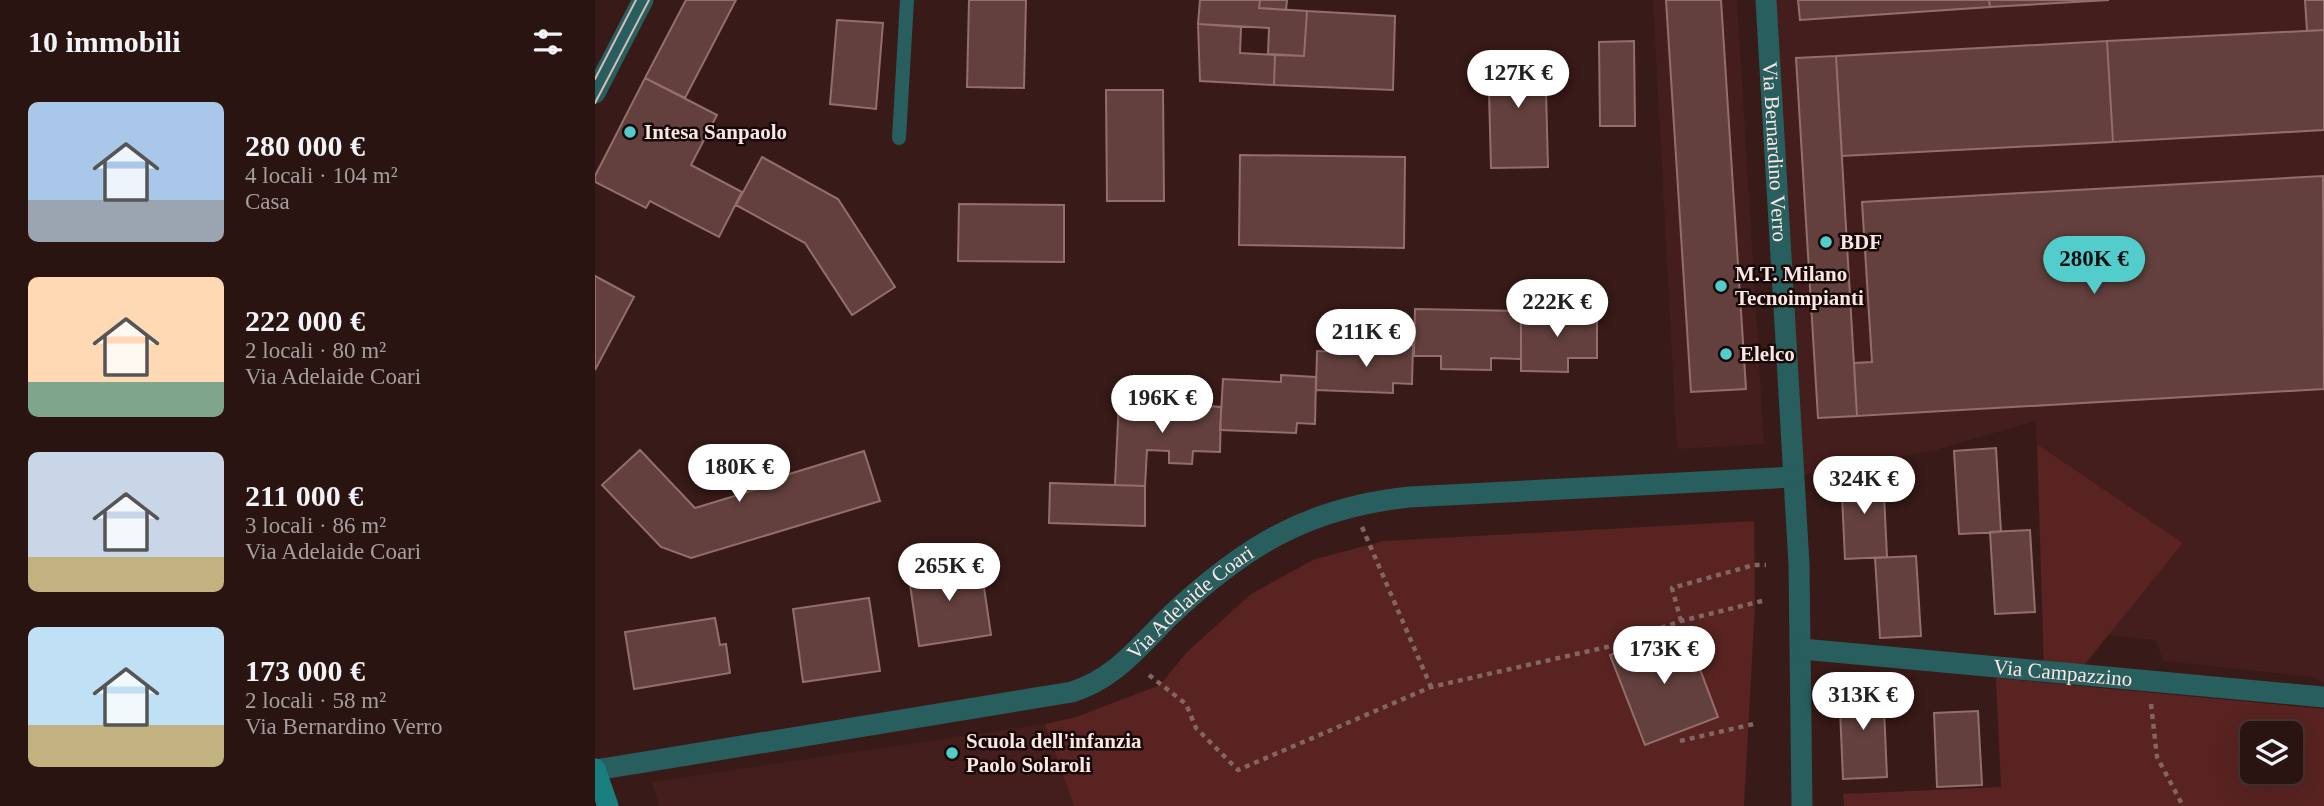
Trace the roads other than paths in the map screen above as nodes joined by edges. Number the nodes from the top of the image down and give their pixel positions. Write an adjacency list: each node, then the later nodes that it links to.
1 (643, 0): 4 (street)
2 (907, 0): 5 (lane)
3 (1766, 0): 6 (street, Via Bernardino Verro)
4 (595, 93)
5 (899, 138)
6 (1793, 477): 7 (street, Via Bernardino Verro); 9 (street, Via Adelaide Coari)
7 (1802, 649): 8 (street, Via Campazzino); 11 (street, Via Bernardino Verro)
8 (2324, 697)
9 (595, 769): 10 (main road)
10 (608, 806)
11 (1802, 806)

